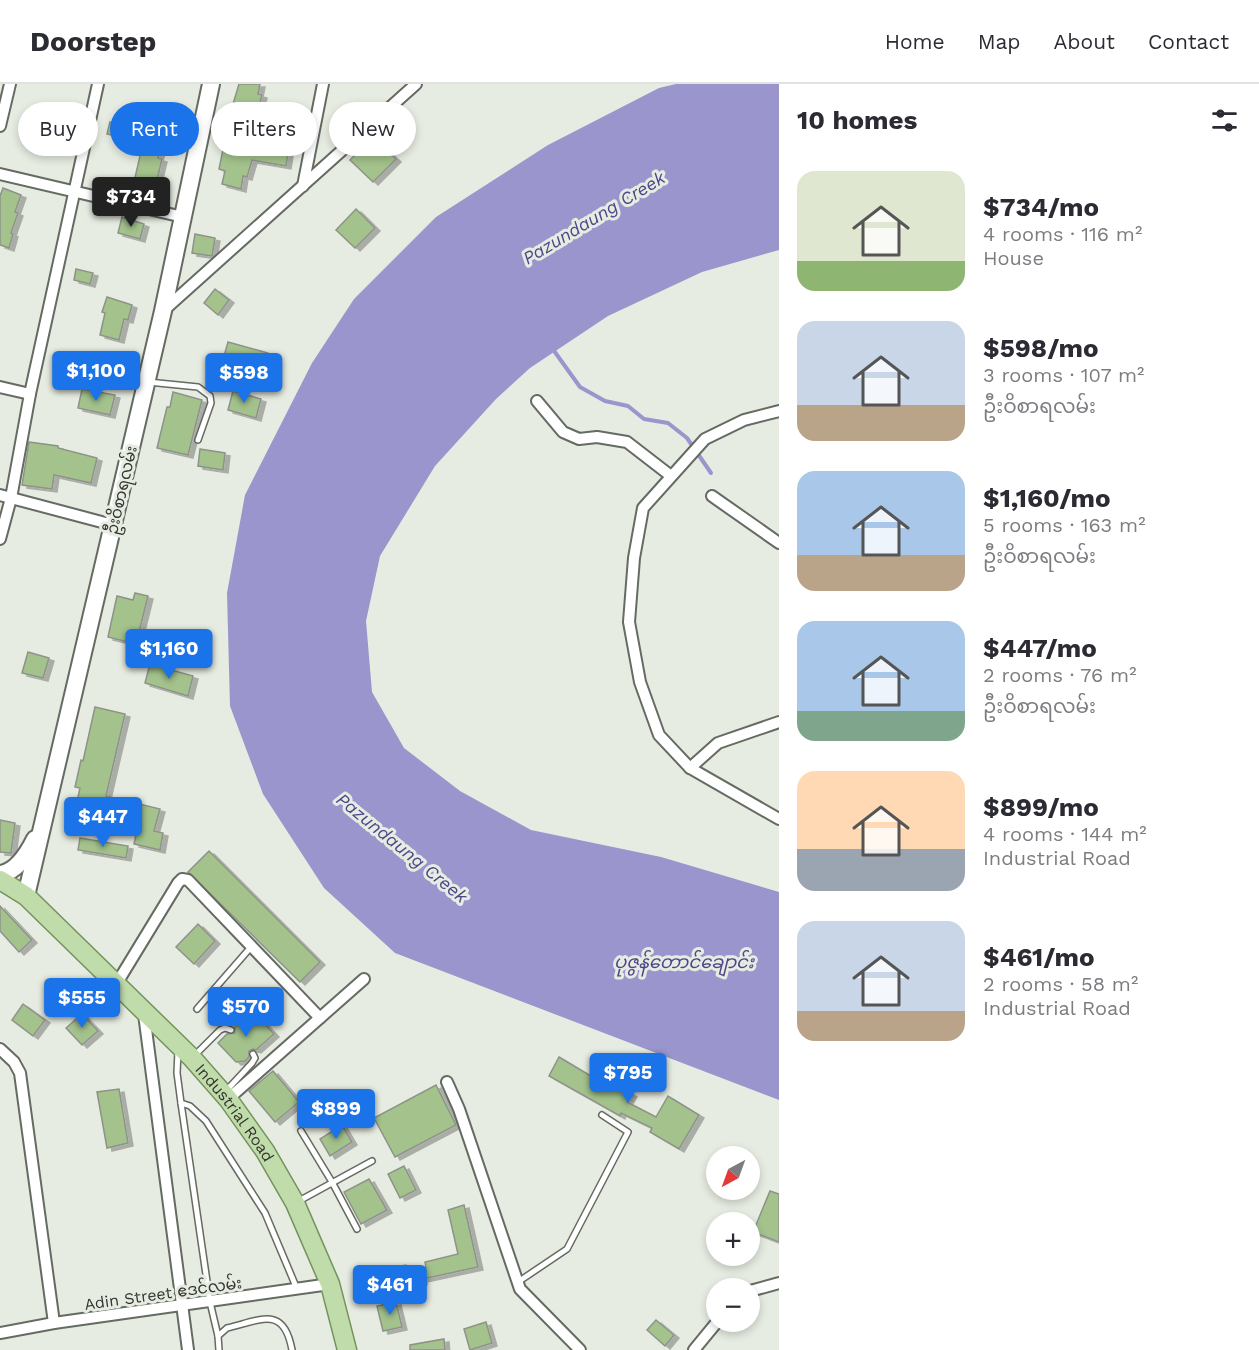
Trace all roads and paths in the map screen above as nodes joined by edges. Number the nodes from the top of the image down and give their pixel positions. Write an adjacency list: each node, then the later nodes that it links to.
1 (10, 84): 6 (street)
2 (98, 84): 9 (street)
3 (211, 84): 10 (main road, ဦးဝိစာရလမ်း)
4 (323, 84): 8 (street)
5 (416, 84): 8 (street)
6 (0, 126)
7 (0, 174): 9 (street)
8 (302, 186): 11 (street)
9 (74, 192): 10 (street); 14 (street)
10 (183, 217): 11 (main road, ဦးဝိစာရလမ်း)
11 (163, 311): 12 (main road, ဦးဝိစာရလမ်း)
12 (146, 382): 17 (lane); 21 (main road, ဦးဝိစာရလမ်း)
13 (0, 387): 14 (street)
14 (30, 393): 19 (street)
15 (537, 401): 18 (street)
16 (779, 411): 18 (street)
17 (198, 440)
18 (671, 476): 25 (street)
19 (5, 496): 21 (street); 22 (street)
20 (712, 496): 23 (street)
21 (113, 525): 27 (main road, ဦးဝိစာရလမ်း)
22 (0, 539)
23 (779, 543)
24 (779, 722): 25 (street)
25 (690, 768): 26 (street)
26 (779, 819)
27 (43, 822): 28 (main road); 30 (main road, ဦးဝိစာရလမ်း)
28 (0, 874)
29 (0, 880): 30 (main road, Industrial Road)
30 (26, 896): 33 (main road, Industrial Road)
31 (251, 947): 33 (street); 34 (lane); 36 (street)
32 (364, 979): 36 (street)
33 (117, 983): 35 (main road, Industrial Road)
34 (197, 1009)
35 (144, 1010): 38 (main road, Industrial Road); 57 (street)
36 (320, 1018): 43 (street)
37 (231, 1030): 41 (lane)
38 (178, 1044): 41 (main road, Industrial Road); 44 (lane)
39 (0, 1049): 58 (street)
40 (253, 1054): 43 (lane)
41 (192, 1058): 43 (main road, Industrial Road)
42 (447, 1082): 51 (street)
43 (226, 1096): 49 (main road, Industrial Road)
44 (181, 1103): 55 (lane); 56 (lane)
45 (602, 1115): 51 (lane)
46 (301, 1131): 48 (lane)
47 (372, 1161): 48 (lane)
48 (332, 1182): 49 (lane); 50 (lane)
49 (295, 1203): 53 (main road, Industrial Road)
50 (357, 1229)
51 (518, 1282): 66 (street)
52 (779, 1283): 54 (street)
53 (330, 1284): 55 (street, Adin Street ဧဒင်လမ်း); 65 (main road, Industrial Road)
54 (760, 1288)
55 (297, 1289): 56 (street, Adin Street ဧဒင်လမ်း)
56 (210, 1302): 57 (street, Adin Street ဧဒင်လမ်း); 61 (lane)
57 (182, 1306): 58 (street, Adin Street ဧဒင်လမ်း); 62 (street)
58 (54, 1323): 60 (street, Adin Street ဧဒင်လမ်း)
59 (709, 1332): 67 (street)
60 (0, 1333)
61 (218, 1336): 63 (lane); 64 (lane)
62 (188, 1350)
63 (219, 1350)
64 (292, 1350)
65 (347, 1350)
66 (580, 1350)
67 (694, 1350)

